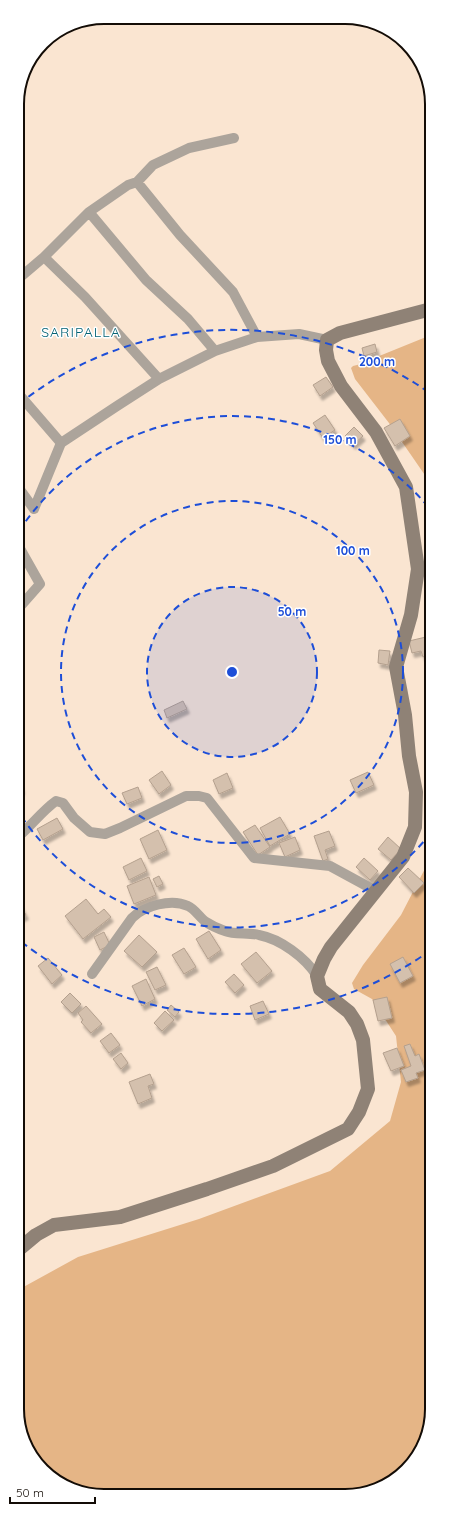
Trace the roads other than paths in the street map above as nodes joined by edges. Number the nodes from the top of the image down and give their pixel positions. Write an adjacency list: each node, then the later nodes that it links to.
1 (234, 138): 2 (street)
2 (137, 182): 3 (street); 7 (street)
3 (89, 212): 4 (street); 9 (street)
4 (44, 257): 5 (street); 10 (street)
5 (24, 274)
6 (425, 311): 8 (street)
7 (257, 337): 8 (street); 9 (street)
8 (327, 340): 17 (street)
9 (215, 351): 10 (street)
10 (159, 380): 12 (street)
11 (24, 399): 12 (street)
12 (61, 443): 13 (street)
13 (24, 495)
14 (24, 556): 15 (street)
15 (24, 602)
16 (24, 832): 17 (street)
17 (376, 891): 19 (street)
18 (92, 974): 19 (street)
19 (316, 976): 20 (street)
20 (24, 1245)

